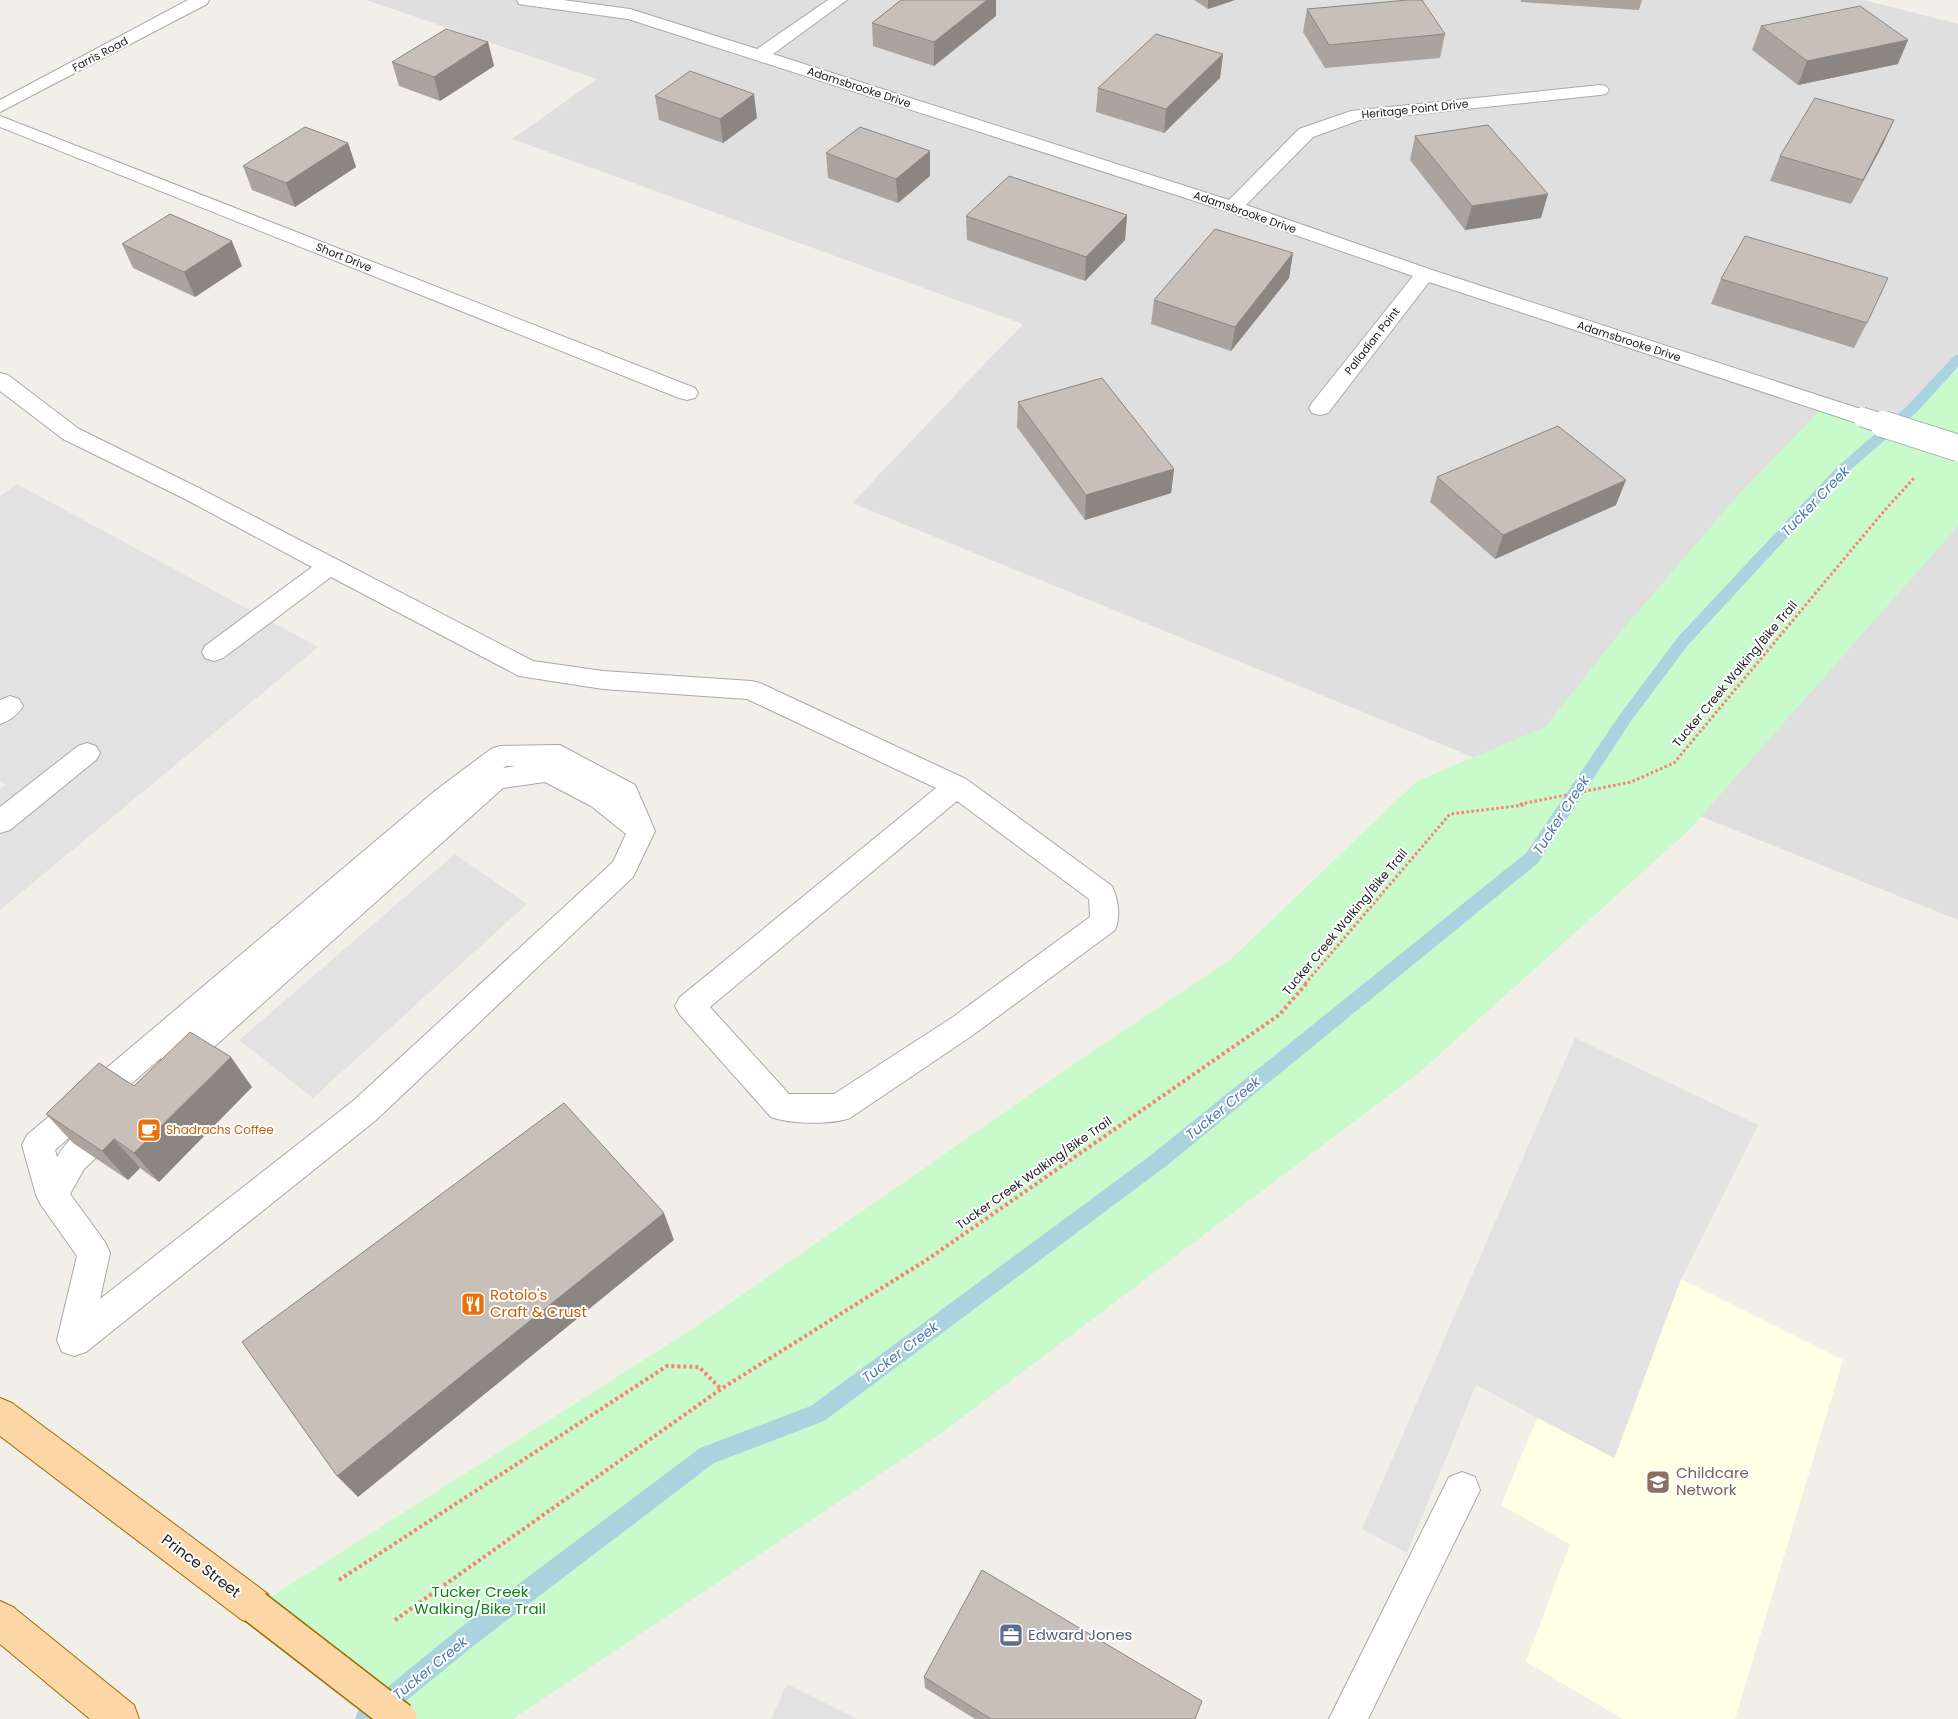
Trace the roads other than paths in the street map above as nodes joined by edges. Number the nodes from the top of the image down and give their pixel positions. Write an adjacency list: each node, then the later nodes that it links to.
1 (201, 0): 6 (street, Farris Road)
2 (525, 0): 4 (street, Adamsbrooke Drive)
3 (839, 0): 4 (street)
4 (760, 55): 8 (street, Adamsbrooke Drive)
5 (1600, 90): 8 (street, Heritage Point Drive)
6 (0, 107)
7 (0, 121): 11 (street, Short Drive)
8 (1233, 207): 9 (street, Adamsbrooke Drive)
9 (1425, 274): 12 (street, Palladian Point); 13 (street, Adamsbrooke Drive, bridge)
10 (0, 380): 14 (street)
11 (687, 393)
12 (1320, 408)
13 (1958, 448)
14 (329, 566): 15 (street); 17 (street)
15 (214, 652)
16 (87, 753): 18 (street)
17 (957, 786): 17 (street)
18 (0, 822)
19 (641, 831): 20 (street); 22 (street); 22 (street)
20 (152, 1083)
21 (131, 1104): 22 (street)
22 (52, 1195)
23 (0, 1415): 27 (main road, Prince Street, bridge)
24 (1462, 1490): 28 (street)
25 (0, 1620): 26 (main road)
26 (117, 1716)
27 (400, 1719)
28 (1348, 1719)

